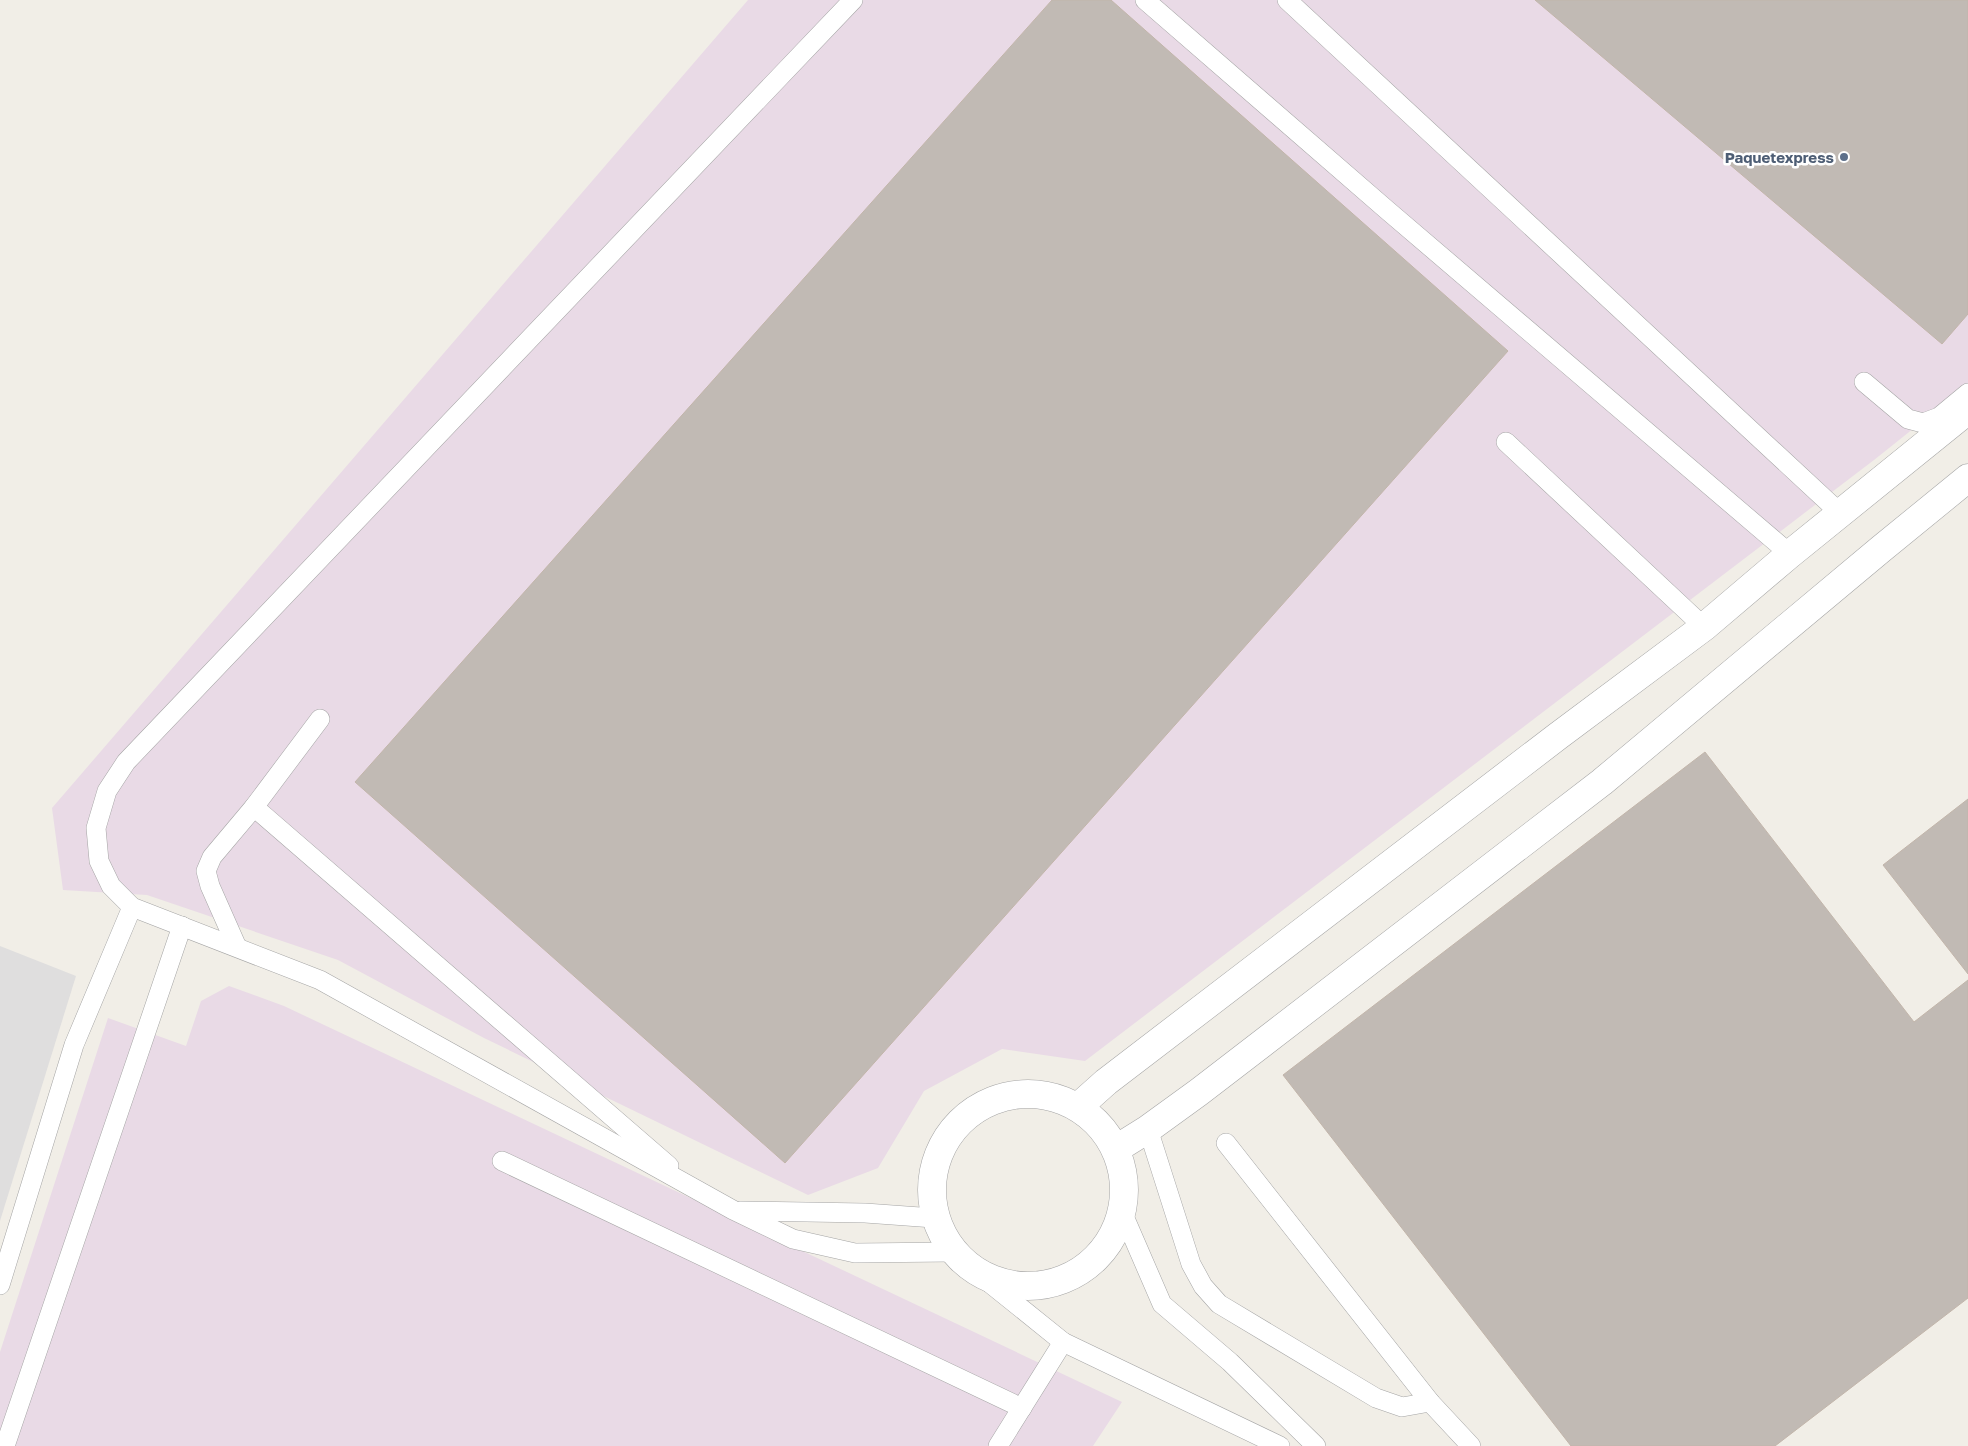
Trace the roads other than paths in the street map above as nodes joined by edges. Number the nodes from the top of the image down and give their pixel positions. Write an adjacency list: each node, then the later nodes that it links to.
1 (853, 0): 14 (lane)
2 (1145, 0): 10 (lane)
3 (1287, 0): 9 (lane)
4 (1864, 382): 5 (lane)
5 (1968, 393)
6 (1968, 410): 9 (street)
7 (1506, 442): 11 (lane)
8 (1968, 478): 18 (street)
9 (1840, 513): 10 (street)
10 (1790, 554): 11 (street)
11 (1704, 627): 17 (street)
12 (320, 719): 13 (lane)
13 (254, 807): 16 (lane); 22 (lane)
14 (132, 907): 15 (lane); 28 (lane)
15 (182, 926): 16 (lane); 32 (lane)
16 (238, 947): 22 (lane)
17 (1078, 1107): 20 (street); 25 (street)
18 (1148, 1129): 20 (street); 30 (lane)
19 (1226, 1143): 30 (lane)
20 (1116, 1149): 24 (street)
21 (502, 1161): 31 (lane)
22 (699, 1191): 23 (lane)
23 (733, 1210): 25 (lane); 26 (lane)
24 (1123, 1214): 27 (street); 35 (lane)
25 (934, 1218): 26 (street)
26 (952, 1252): 27 (street)
27 (982, 1276): 29 (lane)
28 (0, 1285)
29 (1063, 1342): 31 (lane); 34 (lane)
30 (1430, 1402): 36 (lane)
31 (1022, 1408): 33 (lane)
32 (5, 1446)
33 (998, 1446)
34 (1280, 1446)
35 (1316, 1446)
36 (1470, 1446)

